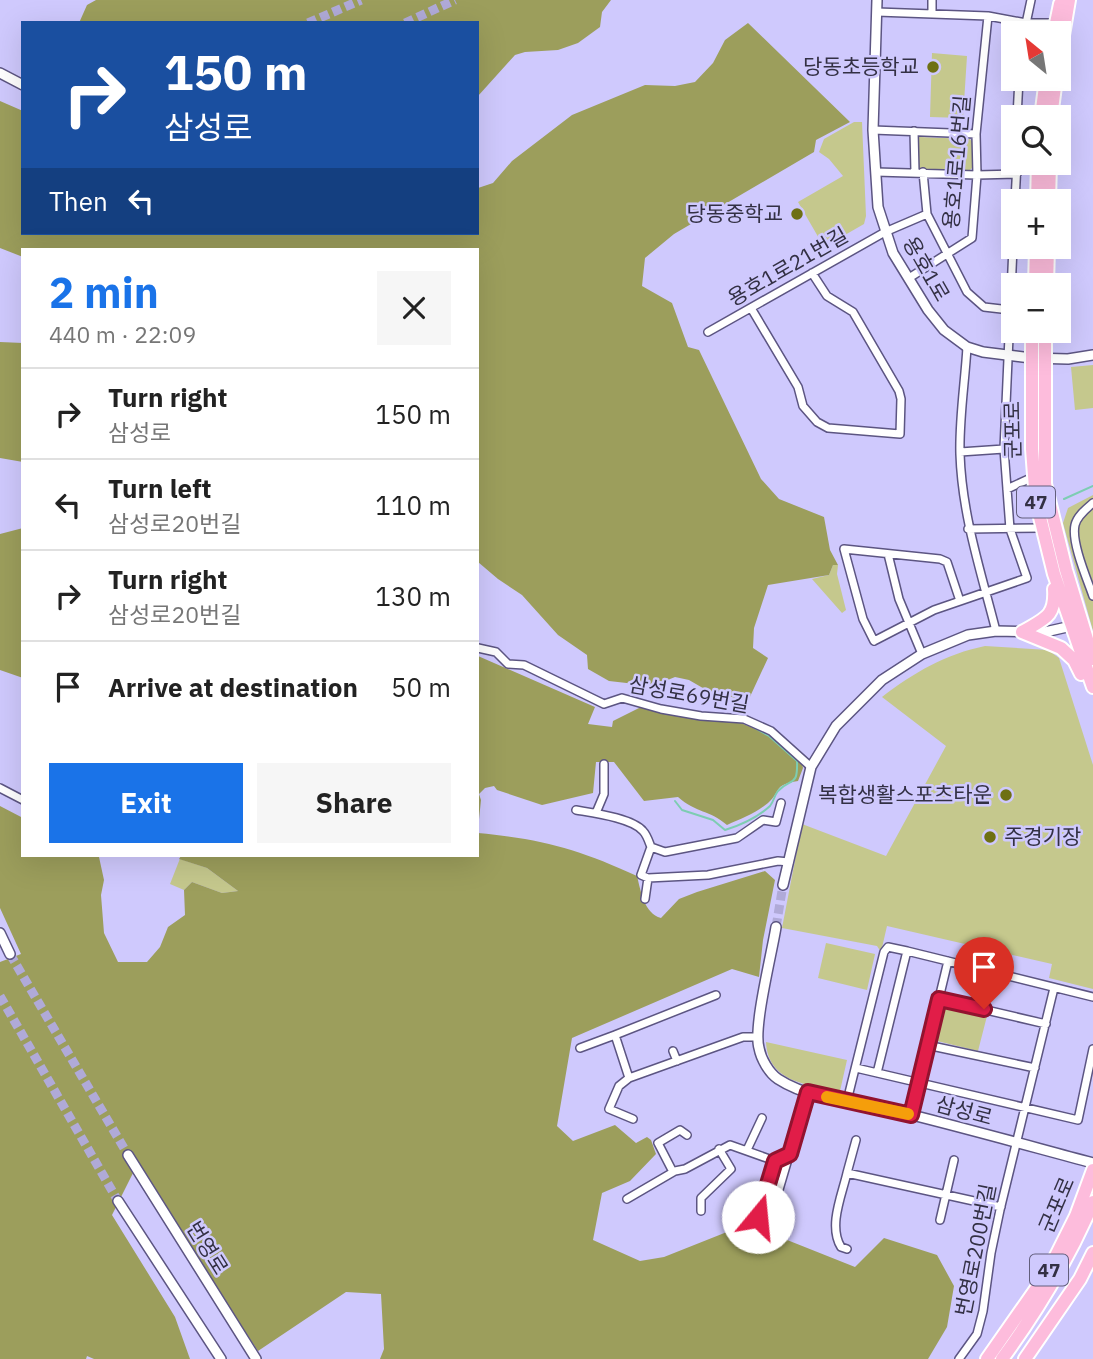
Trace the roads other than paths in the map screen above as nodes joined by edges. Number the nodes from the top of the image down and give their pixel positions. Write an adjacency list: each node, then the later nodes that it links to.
1 (877, 0): 8 (street, 용호1로)
2 (932, 0): 9 (street)
3 (1031, 0): 12 (street)
4 (1054, 0): 13 (main road)
5 (1061, 0): 14 (main road)
6 (1069, 0): 15 (main road)
7 (1077, 0): 16 (main road)
8 (877, 12): 9 (street); 20 (street, 용호1로)
9 (932, 14): 10 (street)
10 (988, 16): 11 (street); 22 (street, 용호1로16번길)
11 (1015, 21)
12 (1026, 21)
13 (1051, 21)
14 (1053, 21)
15 (1065, 21)
16 (1071, 25)
17 (0, 72): 18 (street); 19 (street)
18 (21, 78)
19 (21, 84)
20 (873, 130): 21 (street); 23 (street, 용호1로)
21 (914, 131): 22 (street); 24 (street)
22 (976, 134): 26 (street, 용호1로16번길)
23 (876, 172): 24 (street); 28 (street, 용호1로)
24 (919, 172): 26 (street); 27 (street)
25 (1001, 174): 26 (street)
26 (977, 175): 29 (street, 용호1로16번길)
27 (927, 214): 28 (street, 용호1로21번길); 29 (street)
28 (885, 232): 30 (street, 용호1로21번길); 31 (street, 용호1로)
29 (947, 255): 31 (street, 용호1로16번길); 33 (street)
30 (812, 273): 32 (street, 용호1로21번길); 32 (street)
31 (909, 278): 38 (street, 용호1로)
32 (751, 307): 34 (street, 용호1로21번길)
33 (1001, 309)
34 (708, 332)
35 (1010, 343): 39 (street)
36 (1035, 343): 41 (main road, 군포로 / 47)
37 (1042, 343): 41 (main road, 군포로 / 47)
38 (967, 347): 39 (street, 용호1로); 43 (street)
39 (1010, 354): 41 (street, 용호1로); 42 (street)
40 (1093, 355): 41 (street, 용호1로)
41 (1038, 358): 44 (main road, 군포로 / 47); 56 (main road, 군포로 / 47)
42 (1004, 449): 43 (street); 45 (street)
43 (960, 452): 47 (street)
44 (1033, 477): 45 (street); 48 (main road, 군포로 / 47)
45 (1007, 489): 49 (street)
46 (1093, 503): 53 (street)
47 (968, 528): 49 (street); 52 (street)
48 (1041, 528): 49 (street); 51 (main road, 군포로 / 47)
49 (1010, 530): 52 (street)
50 (888, 554): 54 (street); 55 (street); 55 (street)
51 (1054, 574): 56 (main road, 군포로 / 47); 58 (main road)
52 (986, 593): 54 (street); 57 (street)
53 (1093, 596)
54 (960, 601): 55 (street)
55 (908, 623): 60 (street)
56 (1076, 625): 58 (street); 61 (main road, 군포로 / 47); 62 (main road, 군포로 / 47)
57 (996, 631): 58 (street); 60 (street)
58 (1021, 632): 62 (main road)
59 (479, 648): 64 (street, 삼성로69번길)
60 (922, 654): 64 (street)
61 (1093, 659)
62 (1092, 685)
63 (604, 764): 69 (street)
64 (811, 767): 71 (street)
65 (0, 788): 66 (street)
66 (21, 799)
67 (781, 803): 70 (street)
68 (576, 810): 69 (street)
69 (596, 813): 70 (street)
70 (651, 847): 72 (street)
71 (789, 862): 72 (street); 73 (street)
72 (644, 877): 74 (street)
73 (783, 885)
74 (645, 899)
75 (776, 927): 86 (street, 삼성로)
76 (0, 933): 78 (street)
77 (907, 951): 79 (street); 92 (street); 94 (street)
78 (10, 954)
79 (948, 961): 80 (street); 83 (street)
80 (1054, 988): 82 (street); 84 (street, 번영로200번길)
81 (716, 995): 85 (street)
82 (1093, 997)
83 (939, 999): 84 (street); 87 (street)
84 (1046, 1024): 93 (street, 번영로200번길)
85 (615, 1035): 88 (street); 95 (street)
86 (758, 1037): 91 (street); 97 (street, 삼성로)
87 (928, 1045): 93 (street); 96 (street)
88 (580, 1048)
89 (1093, 1049): 99 (street)
90 (673, 1051): 91 (street)
91 (677, 1061): 95 (street)
92 (856, 1068): 94 (street); 98 (street)
93 (1035, 1068): 99 (street, 번영로200번길)
94 (877, 1073): 96 (street)
95 (629, 1078): 102 (street)
96 (918, 1083): 99 (street); 100 (street)
97 (808, 1092): 98 (street, 삼성로); 108 (street)
98 (847, 1101): 100 (street, 삼성로)
99 (1025, 1108): 105 (street, 번영로200번길)
100 (911, 1115): 105 (street, 삼성로)
101 (762, 1118): 107 (street)
102 (633, 1119)
103 (687, 1135): 114 (street)
104 (856, 1140): 115 (street)
105 (1017, 1143): 112 (street, 삼성로); 122 (street, 번영로200번길)
106 (719, 1149): 107 (street); 114 (street); 123 (street)
107 (747, 1150): 111 (street)
108 (790, 1154): 111 (street); 120 (street)
109 (128, 1155): 129 (street, 번영로)
110 (954, 1160): 116 (street)
111 (775, 1161): 118 (street)
112 (1093, 1163)
113 (1093, 1170): 117 (main road, 군포로 / 47)
114 (673, 1172): 119 (street)
115 (847, 1173): 116 (street); 126 (street)
116 (946, 1195): 122 (street); 125 (street)
117 (1090, 1195): 131 (main road, 군포로 / 47); 132 (main road, 군포로 / 47)
118 (765, 1197): 120 (street); 120 (street)
119 (628, 1199)
120 (776, 1200)
121 (118, 1201): 128 (street)
122 (1001, 1207): 130 (street, 번영로200번길)
123 (701, 1210)
124 (1093, 1217): 133 (main road, 군포로 / 47)
125 (940, 1220)
126 (847, 1249)
127 (1093, 1253): 134 (main road, 47)
128 (221, 1359)
129 (256, 1359)
130 (959, 1359)
131 (987, 1359)
132 (1002, 1359)
133 (1009, 1359)
134 (1025, 1359)

